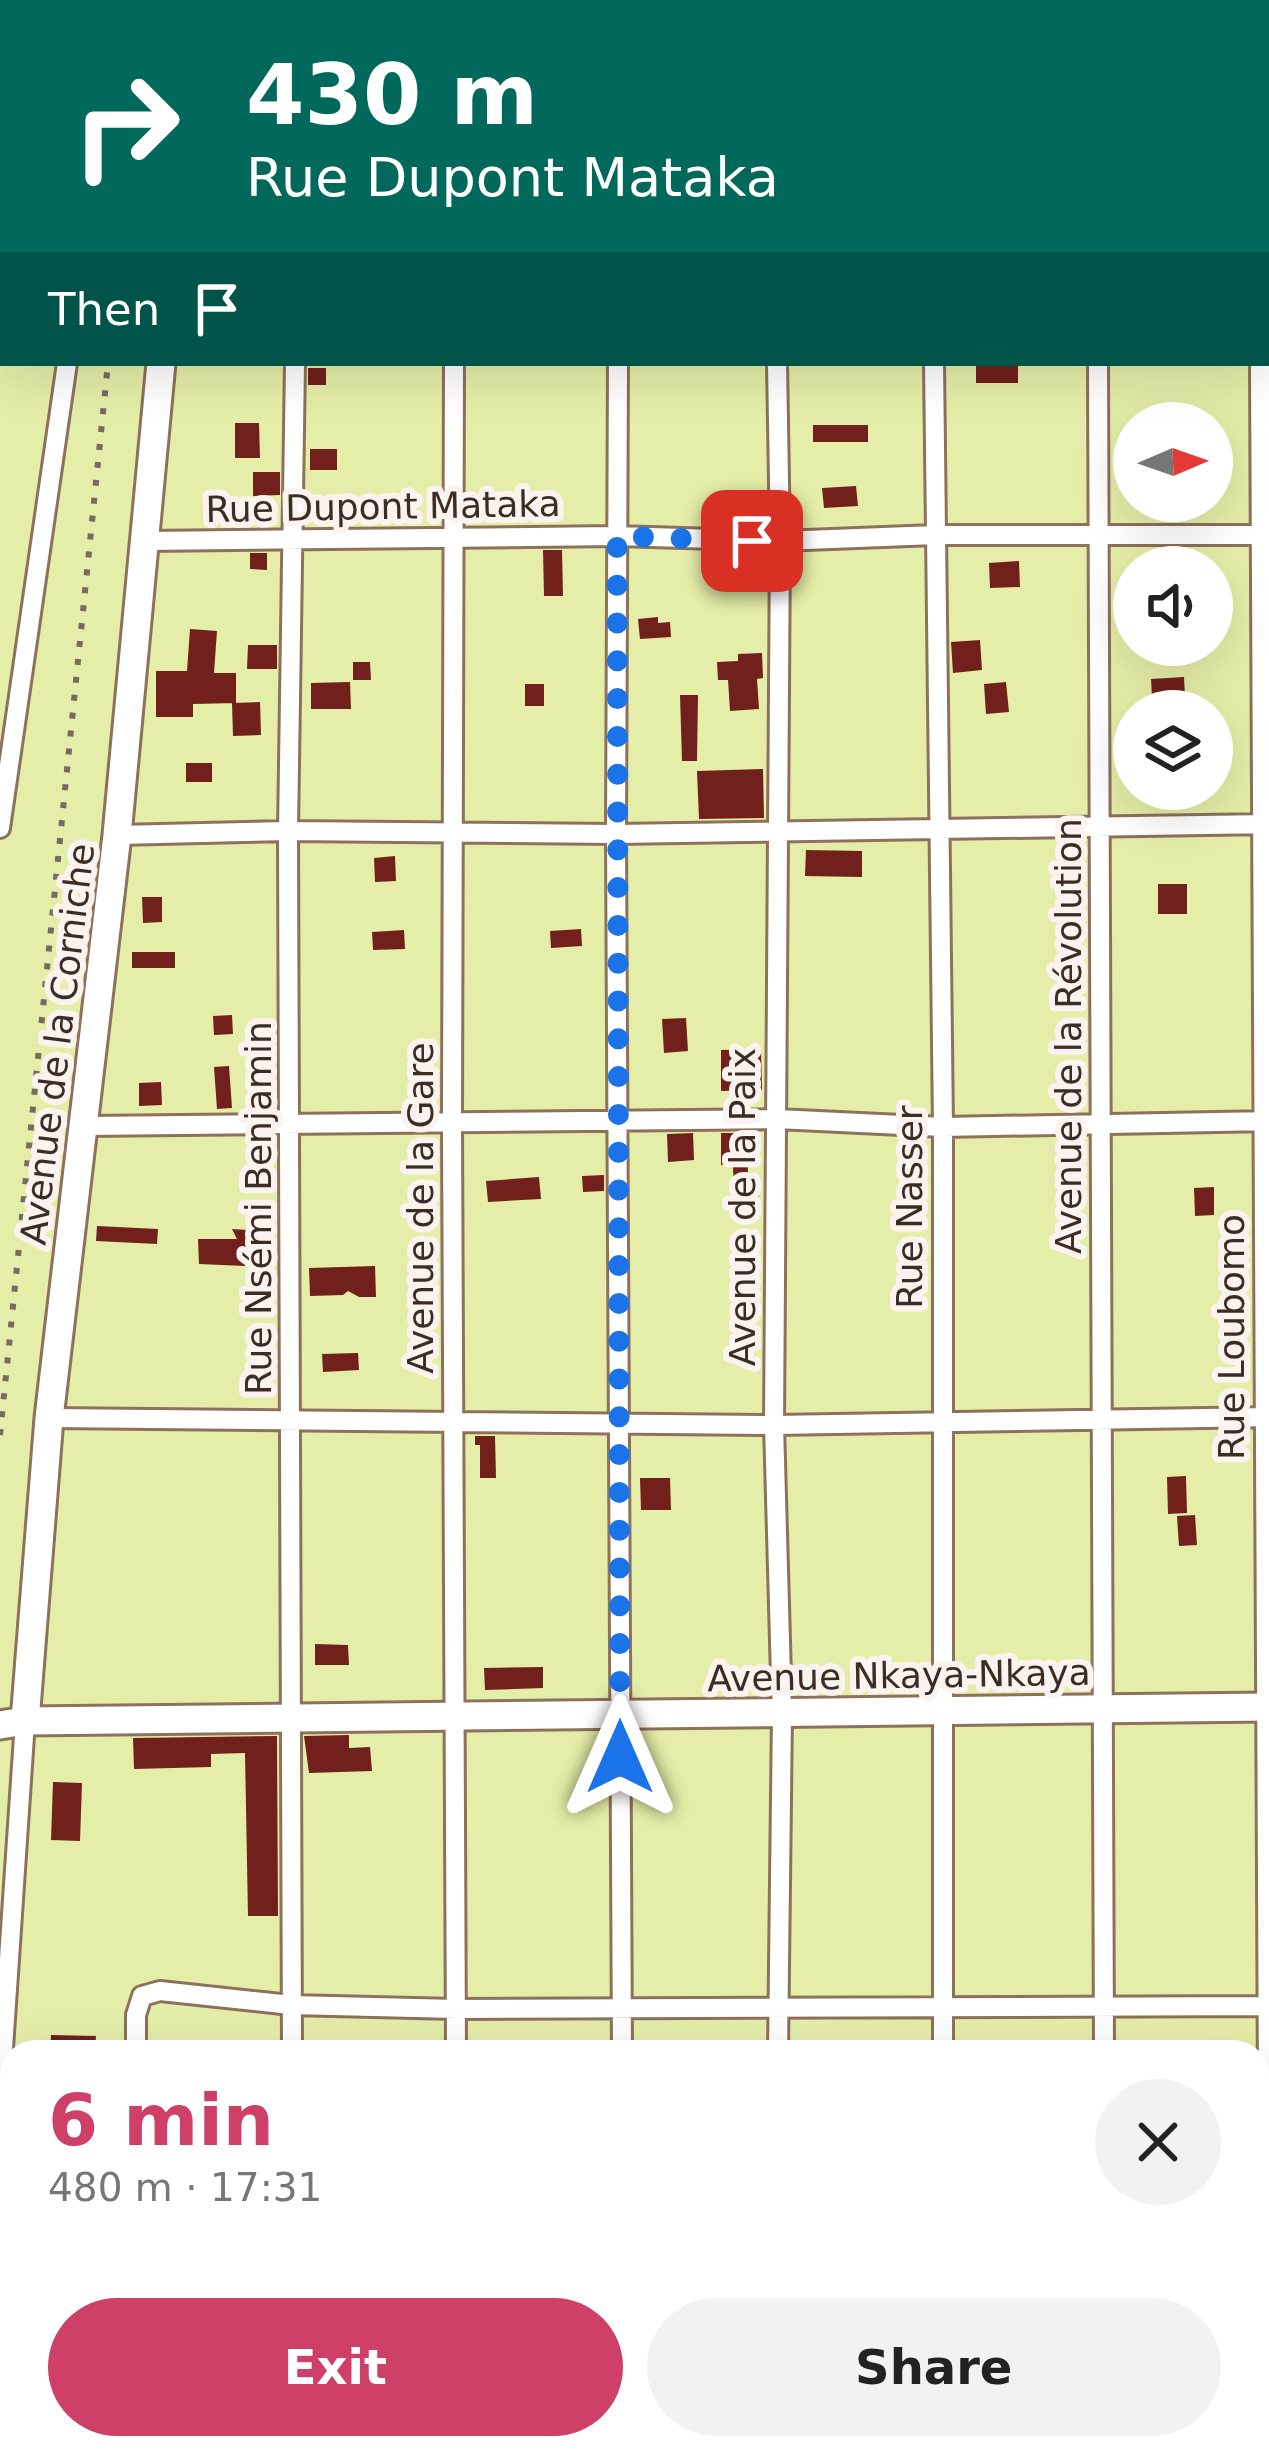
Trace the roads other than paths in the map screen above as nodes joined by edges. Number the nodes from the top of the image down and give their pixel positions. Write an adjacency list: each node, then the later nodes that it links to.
1 (67, 366): 20 (street)
2 (161, 366): 17 (street, Avenue de la Corniche)
3 (295, 366): 14 (street, Rue Nsémi Benjamin)
4 (454, 366): 15 (street, Avenue de la Gare)
5 (618, 366): 13 (street)
6 (777, 366): 16 (street, Avenue de la Paix)
7 (934, 366): 10 (street, Rue Nasser)
8 (1098, 366): 11 (street, Avenue de la Révolution)
9 (1260, 366): 12 (street, Rue Loubomo)
10 (935, 535): 11 (street, Rue Dupont Mataka); 16 (street, Rue Dupont Mataka); 21 (street, Rue Nasser)
11 (1099, 535): 12 (street, Rue Dupont Mataka); 18 (street, Avenue de la Révolution)
12 (1265, 535): 19 (street, Rue Loubomo)
13 (617, 536): 15 (street, Rue Dupont Mataka); 16 (street, Rue Dupont Mataka); 26 (street)
14 (294, 539): 15 (street, Rue Dupont Mataka); 17 (street, Rue Dupont Mataka); 22 (street, Rue Nsémi Benjamin)
15 (454, 541): 24 (street, Avenue de la Gare)
16 (780, 541): 23 (street, Avenue de la Paix)
17 (146, 542): 25 (street, Avenue de la Corniche)
18 (1101, 824): 19 (street); 21 (street); 30 (street, Avenue de la Révolution)
19 (1266, 824): 28 (street, Rue Loubomo)
20 (0, 828)
21 (938, 830): 23 (street); 34 (street, Rue Nasser)
22 (288, 831): 24 (street); 25 (street); 33 (street, Rue Nsémi Benjamin)
23 (776, 832): 26 (street); 27 (street, Avenue de la Paix)
24 (452, 833): 26 (street); 31 (street, Avenue de la Gare)
25 (117, 835): 32 (street, Avenue de la Corniche)
26 (616, 835): 29 (street)
27 (777, 1118): 29 (street); 34 (street); 42 (street, Avenue de la Paix)
28 (1266, 1121): 30 (street); 37 (street, Rue Loubomo)
29 (618, 1123): 31 (street); 40 (street)
30 (1100, 1123): 34 (street); 35 (street, Avenue de la Révolution)
31 (452, 1124): 33 (street); 39 (street, Avenue de la Gare)
32 (84, 1126): 33 (street); 36 (street, Avenue de la Corniche)
33 (292, 1126): 38 (street, Rue Nsémi Benjamin)
34 (943, 1127): 41 (street, Rue Nasser)
35 (1102, 1417): 37 (street); 41 (street); 44 (street, Avenue de la Révolution)
36 (49, 1418): 38 (street); 50 (street, Avenue de la Corniche)
37 (1267, 1418): 43 (street, Rue Loubomo)
38 (292, 1419): 39 (street); 49 (street, Rue Nsémi Benjamin)
39 (454, 1421): 40 (street); 48 (street, Avenue de la Gare)
40 (620, 1421): 42 (street); 47 (street)
41 (942, 1424): 42 (street); 45 (street, Rue Nasser)
42 (774, 1425): 46 (street, Avenue de la Paix)
43 (1268, 1707): 44 (street, Avenue Nkaya-Nkaya); 52 (street, Rue Loubomo)
44 (1102, 1708): 45 (street, Avenue Nkaya-Nkaya); 54 (street, Avenue de la Révolution)
45 (944, 1712): 46 (street, Avenue Nkaya-Nkaya); 53 (street, Rue Nasser)
46 (782, 1713): 47 (street, Avenue Nkaya-Nkaya); 57 (street, Avenue de la Paix)
47 (619, 1715): 48 (street, Avenue Nkaya-Nkaya); 56 (street)
48 (457, 1717): 49 (street, Avenue Nkaya-Nkaya); 55 (street, Avenue de la Gare)
49 (292, 1719): 50 (street, Avenue Nkaya-Nkaya); 51 (street, Rue Nsémi Benjamin)
50 (13, 1723): 58 (street, Avenue de la Corniche)
51 (291, 2005): 55 (street); 59 (street); 60 (street, Rue Nsémi Benjamin)
52 (1268, 2006): 54 (street); 66 (street, Rue Loubomo)
53 (943, 2008): 54 (street); 57 (street); 64 (street, Rue Nasser)
54 (1104, 2008): 65 (street, Avenue de la Révolution)
55 (456, 2009): 56 (street); 61 (street, Avenue de la Gare)
56 (622, 2009): 57 (street); 62 (street)
57 (778, 2010): 63 (street, Avenue de la Paix)
58 (2, 2040)
59 (136, 2040)
60 (292, 2040)
61 (456, 2040)
62 (622, 2040)
63 (778, 2040)
64 (943, 2040)
65 (1104, 2040)
66 (1268, 2040)
67 (1269, 2297): 68 (street, Rue Loubomo)
68 (1269, 2311)

